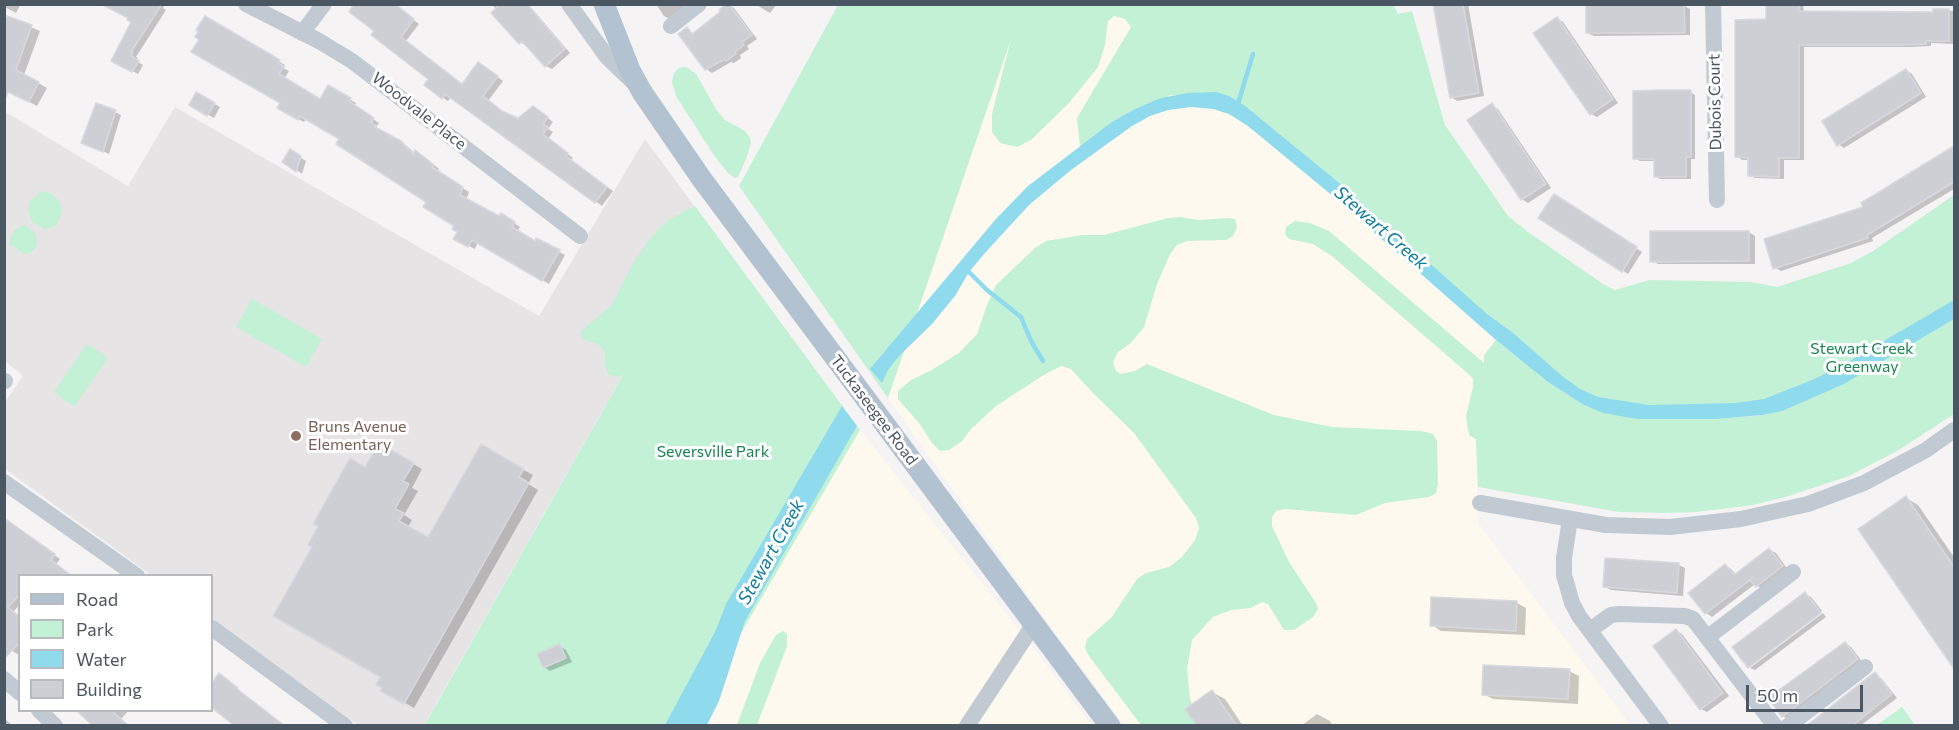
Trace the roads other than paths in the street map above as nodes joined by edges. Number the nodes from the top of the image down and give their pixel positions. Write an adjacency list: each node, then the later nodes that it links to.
1 (246, 4): 8 (street, Woodvale Place)
2 (324, 4): 8 (street)
3 (569, 4): 9 (street)
4 (604, 4): 9 (main road, Tuckaseegee Road)
5 (699, 4): 7 (street)
6 (1713, 4): 10 (street, Dubois Court)
7 (671, 26)
8 (302, 33): 11 (street, Woodvale Place)
9 (642, 92): 18 (main road, Tuckaseegee Road)
10 (1717, 200)
11 (580, 236)
12 (1954, 430): 15 (street)
13 (4, 482): 17 (street)
14 (1480, 503): 15 (street)
15 (1570, 519): 20 (street)
16 (1793, 572): 21 (street)
17 (134, 574)
18 (1034, 624): 28 (street); 29 (main road, Tuckaseegee Road)
19 (213, 629): 27 (street)
20 (1590, 630): 21 (street); 30 (street)
21 (1708, 637): 31 (street)
22 (1865, 668): 32 (street)
23 (4, 680): 24 (street)
24 (18, 691)
25 (40, 712): 26 (street)
26 (55, 726)
27 (345, 726)
28 (968, 726)
29 (1110, 726)
30 (1660, 726)
31 (1775, 726)
32 (1788, 726)

